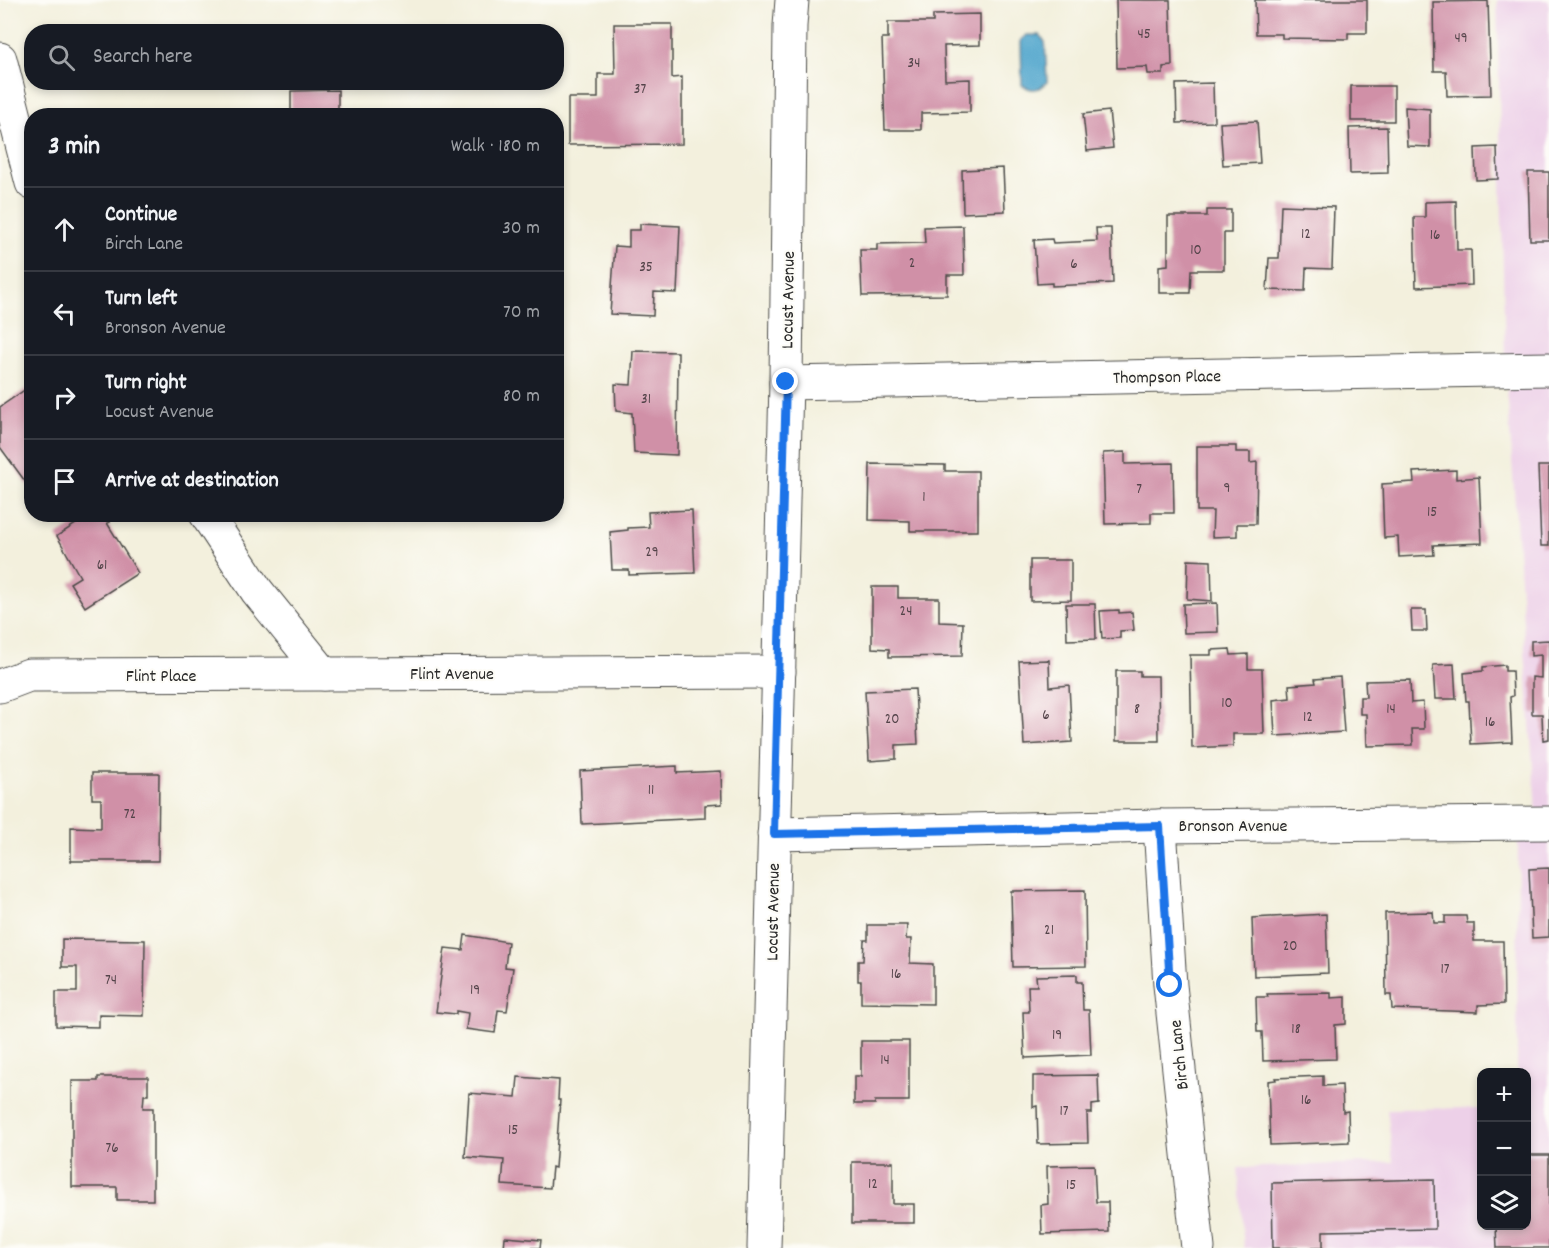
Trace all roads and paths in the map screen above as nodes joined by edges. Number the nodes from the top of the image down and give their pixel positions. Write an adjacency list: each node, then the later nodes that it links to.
1 (792, 0): 5 (street, Locust Avenue)
2 (0, 59): 3 (street)
3 (24, 152)
4 (1549, 369): 5 (street, Thompson Place)
5 (786, 382): 7 (street, Locust Avenue)
6 (211, 522): 8 (street)
7 (779, 672): 8 (street, Flint Avenue); 12 (street, Locust Avenue)
8 (324, 674): 9 (street, Flint Place)
9 (0, 687)
10 (1549, 823): 11 (street, Bronson Avenue)
11 (1160, 826): 12 (street, Bronson Avenue); 14 (street, Birch Lane)
12 (774, 834): 13 (street, Locust Avenue)
13 (764, 1248)
14 (1198, 1248)

